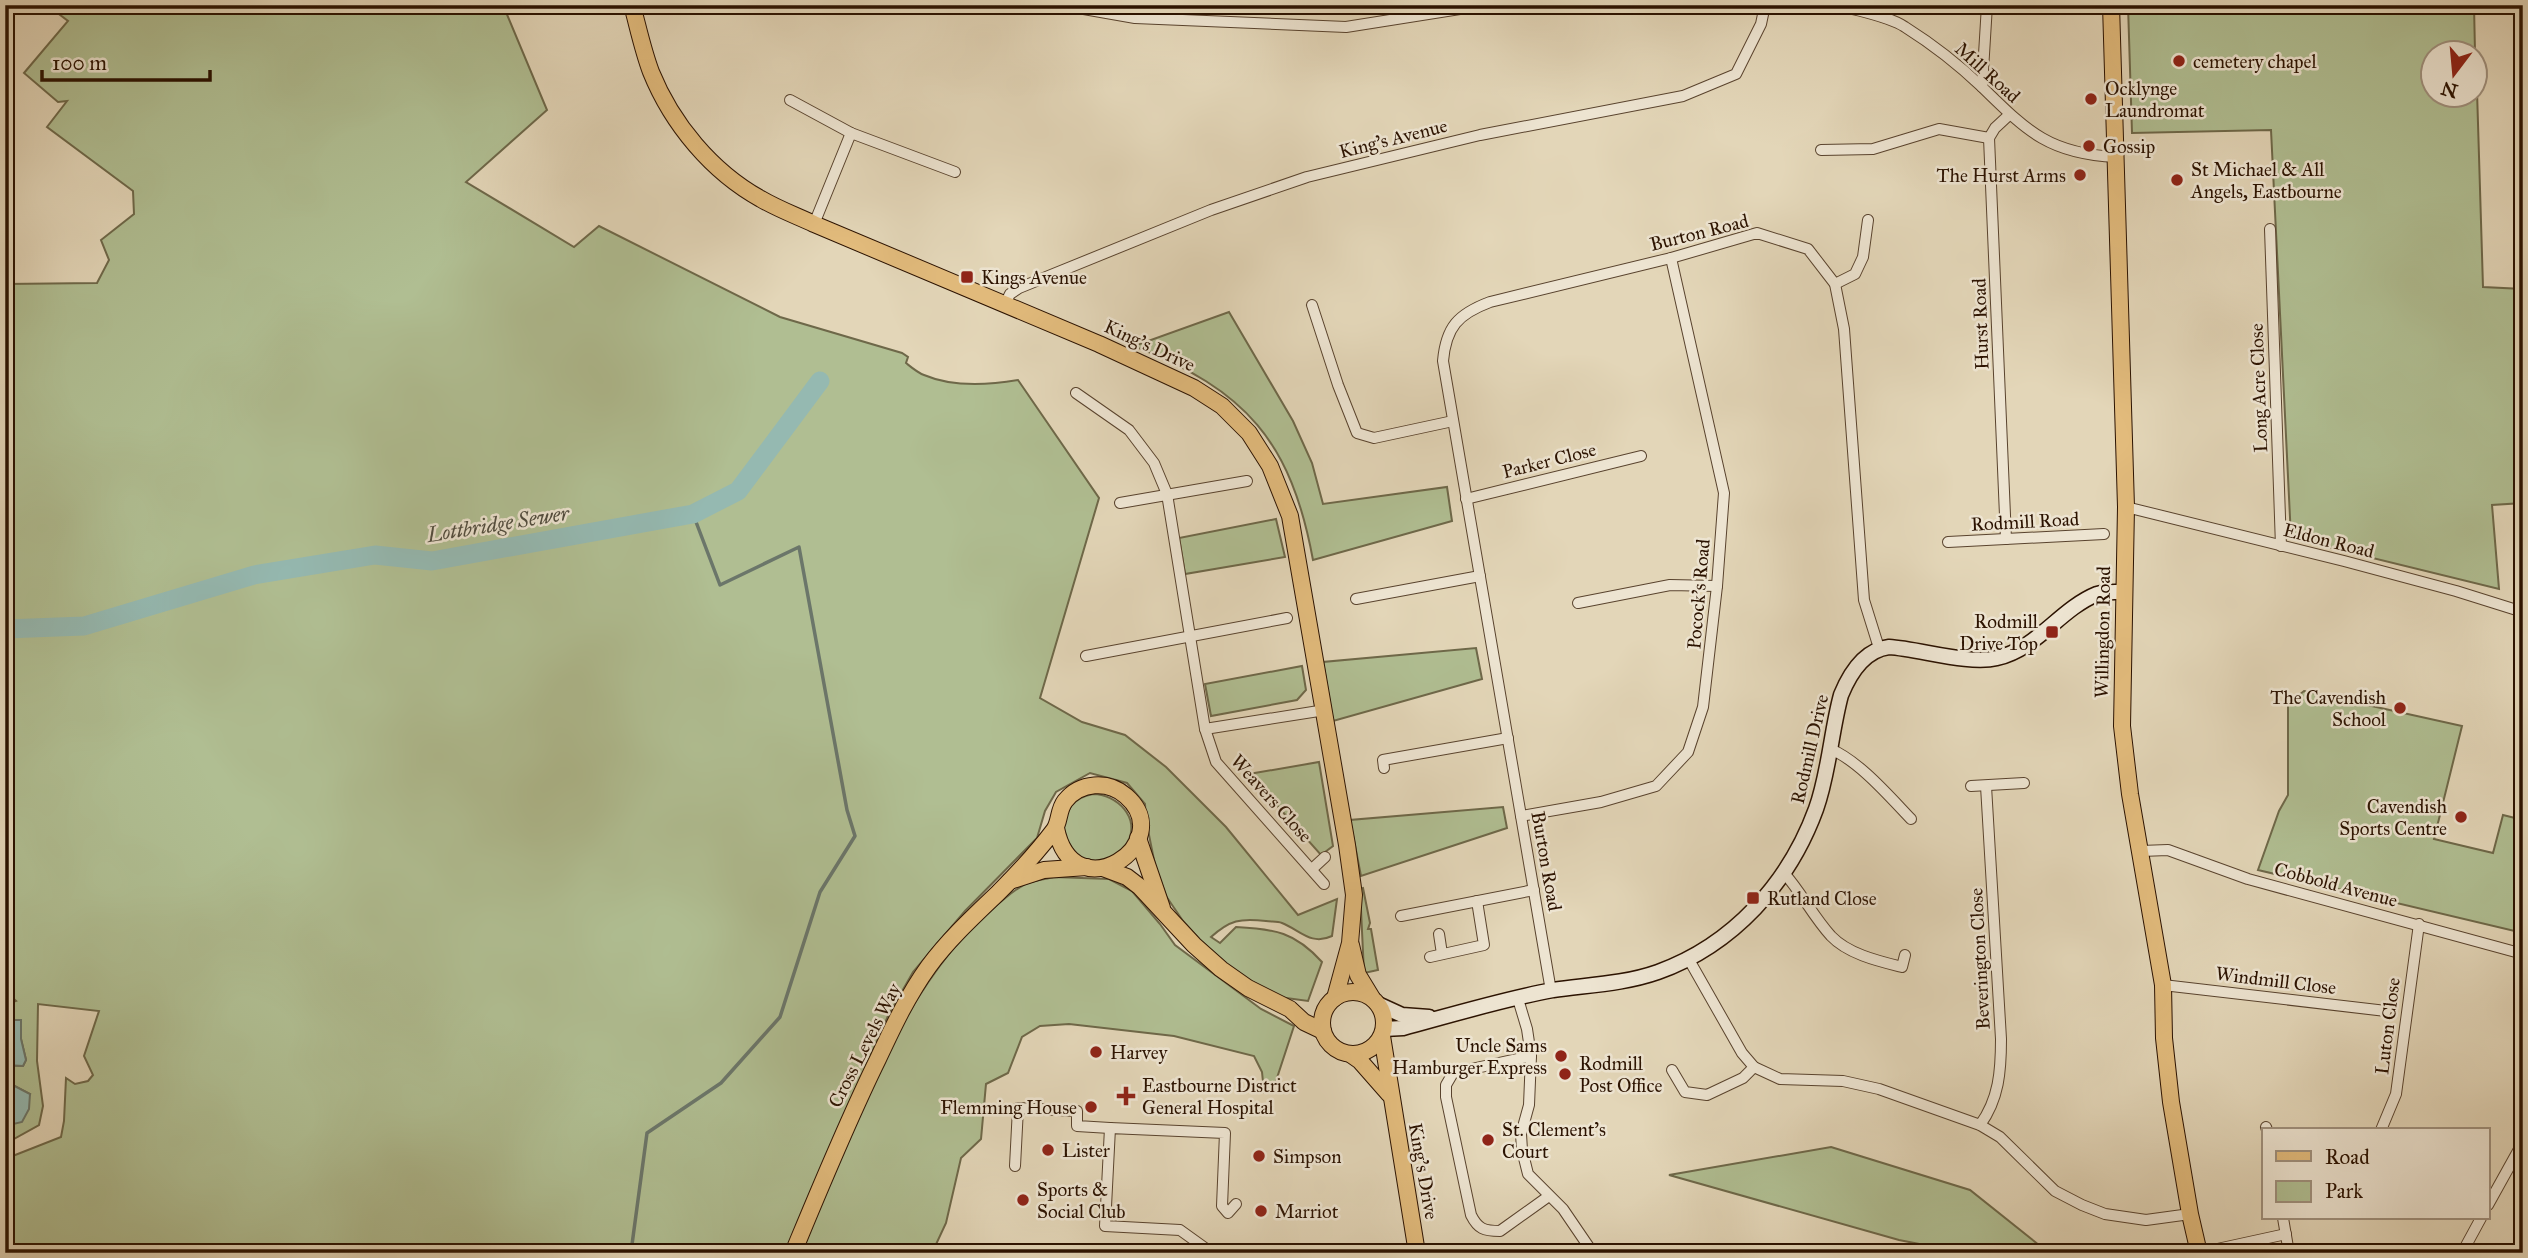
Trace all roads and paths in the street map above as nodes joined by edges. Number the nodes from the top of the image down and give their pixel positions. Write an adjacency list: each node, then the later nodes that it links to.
1 (632, 5): 18 (main road, King's Drive)
2 (1061, 5): 7 (street)
3 (1765, 5): 22 (street, King's Avenue)
4 (1839, 5): 8 (street, Mill Road)
5 (1987, 5): 9 (street)
6 (2111, 5): 15 (main road, Willingdon Road)
7 (1480, 6)
8 (1853, 8): 9 (street, Mill Road)
9 (1982, 87): 11 (street, Mill Road)
10 (790, 100): 12 (street)
11 (2009, 115): 13 (street); 15 (street, Mill Road)
12 (851, 133): 16 (street); 18 (street)
13 (1989, 138): 14 (street); 33 (street, Hurst Road)
14 (1821, 150)
15 (2116, 156): 31 (main road, Willingdon Road)
16 (955, 172)
17 (1868, 219): 21 (street)
18 (814, 224): 22 (main road, King's Drive)
19 (2270, 229): 35 (street, Long Acre Close)
20 (1671, 258): 21 (street, Burton Road); 25 (street, Burton Road); 37 (street, Pocock's Road)
21 (1835, 285): 44 (street, Burton Road)
22 (1005, 304): 46 (main road, King's Drive)
23 (1312, 305): 25 (street)
24 (1076, 393): 28 (street, Weavers Close)
25 (1453, 421): 29 (street, Burton Road)
26 (1641, 456): 29 (street, Parker Close)
27 (1247, 481): 28 (street)
28 (1167, 494): 30 (street); 43 (street, Weavers Close)
29 (1466, 499): 36 (street, Burton Road)
30 (1120, 503)
31 (2126, 507): 35 (street, Eldon Road); 38 (main road, Willingdon Road)
32 (2104, 534): 33 (street, Rodmill Road)
33 (2006, 539): 34 (street, Rodmill Road)
34 (1948, 542)
35 (2281, 545): 41 (street, Eldon Road)
36 (1480, 576): 39 (street); 48 (street, Burton Road)
37 (1717, 586): 40 (street); 54 (street, Pocock's Road)
38 (2124, 592): 44 (street); 58 (main road, Willingdon Road)
39 (1356, 599)
40 (1578, 603)
41 (2523, 612)
42 (1287, 618): 43 (street)
43 (1190, 636): 45 (street); 47 (street, Weavers Close)
44 (1879, 648): 49 (street, Rodmill Drive)
45 (1086, 656)
46 (1325, 710): 47 (street, Weavers Close); 71 (main road, King's Drive)
47 (1205, 730): 61 (street, Weavers Close)
48 (1508, 738): 50 (street); 54 (street, Burton Road)
49 (1830, 749): 55 (street); 62 (street, Rodmill Drive)
50 (1384, 768)
51 (2024, 783): 53 (street)
52 (1971, 786): 53 (street)
53 (1986, 786): 92 (street, Beverington Close)
54 (1521, 816): 65 (street, Burton Road)
55 (1911, 819)
56 (1056, 828): 57 (main road, Cross Levels Way); 60 (main road, Cross Levels Way); 63 (main road, Cross Levels Way)
57 (1138, 838): 60 (main road); 67 (main road, Cross Levels Way)
58 (2141, 850): 69 (street, Cobbold Avenue); 77 (main road, Willingdon Road)
59 (1325, 857): 61 (street)
60 (1096, 868): 63 (main road, Cross Levels Way); 67 (main road, Cross Levels Way)
61 (1312, 869): 64 (street, Weavers Close)
62 (1784, 873): 74 (street); 76 (street, Rodmill Drive)
63 (1010, 881): 104 (main road, Cross Levels Way)
64 (1324, 884)
65 (1534, 890): 66 (street); 78 (street, Burton Road)
66 (1477, 901): 68 (street); 72 (street)
67 (1164, 914): 82 (main road, Cross Levels Way)
68 (1401, 916)
69 (2419, 924): 73 (street, Cobbold Avenue); 94 (street, Luton Close)
70 (1438, 934): 72 (street)
71 (1350, 943): 80 (main road, King's Drive); 81 (main road, King's Drive)
72 (1443, 954): 75 (street)
73 (2523, 954)
74 (1905, 955)
75 (1430, 957)
76 (1688, 958): 78 (street, Rodmill Drive); 89 (street)
77 (2163, 985): 83 (street, Windmill Close); 100 (main road, Willingdon Road)
78 (1551, 991): 79 (street, Rodmill Drive)
79 (1518, 999): 84 (street, Rodmill Drive); 88 (street)
80 (1333, 1000): 81 (main road); 82 (main road); 85 (main road)
81 (1375, 1002): 84 (street, Rodmill Drive); 86 (main road)
82 (1290, 1009): 85 (main road, Cross Levels Way)
83 (2386, 1011)
84 (1441, 1018): 86 (street, Rodmill Drive)
85 (1323, 1031): 87 (main road)
86 (1383, 1032): 87 (main road); 91 (main road, King's Drive)
87 (1350, 1054): 91 (main road)
88 (1531, 1056): 97 (street); 97 (street)
89 (1754, 1067): 90 (street); 92 (street)
90 (1672, 1070)
91 (1390, 1096): 106 (main road, King's Drive)
92 (1980, 1125): 100 (street)
93 (1110, 1128): 96 (street); 99 (street); 105 (street)
94 (2382, 1128)
95 (2523, 1142): 98 (street)
96 (1015, 1167)
97 (1549, 1196): 107 (street)
98 (2490, 1201)
99 (1236, 1204)
100 (2190, 1214): 108 (main road, Willingdon Road)
101 (2283, 1220): 103 (street)
102 (2480, 1220): 110 (street)
103 (2286, 1234): 108 (street); 109 (street)
104 (793, 1253)
105 (1212, 1253)
106 (1417, 1253)
107 (1593, 1253)
108 (2199, 1253)
109 (2290, 1253)
110 (2462, 1253)

